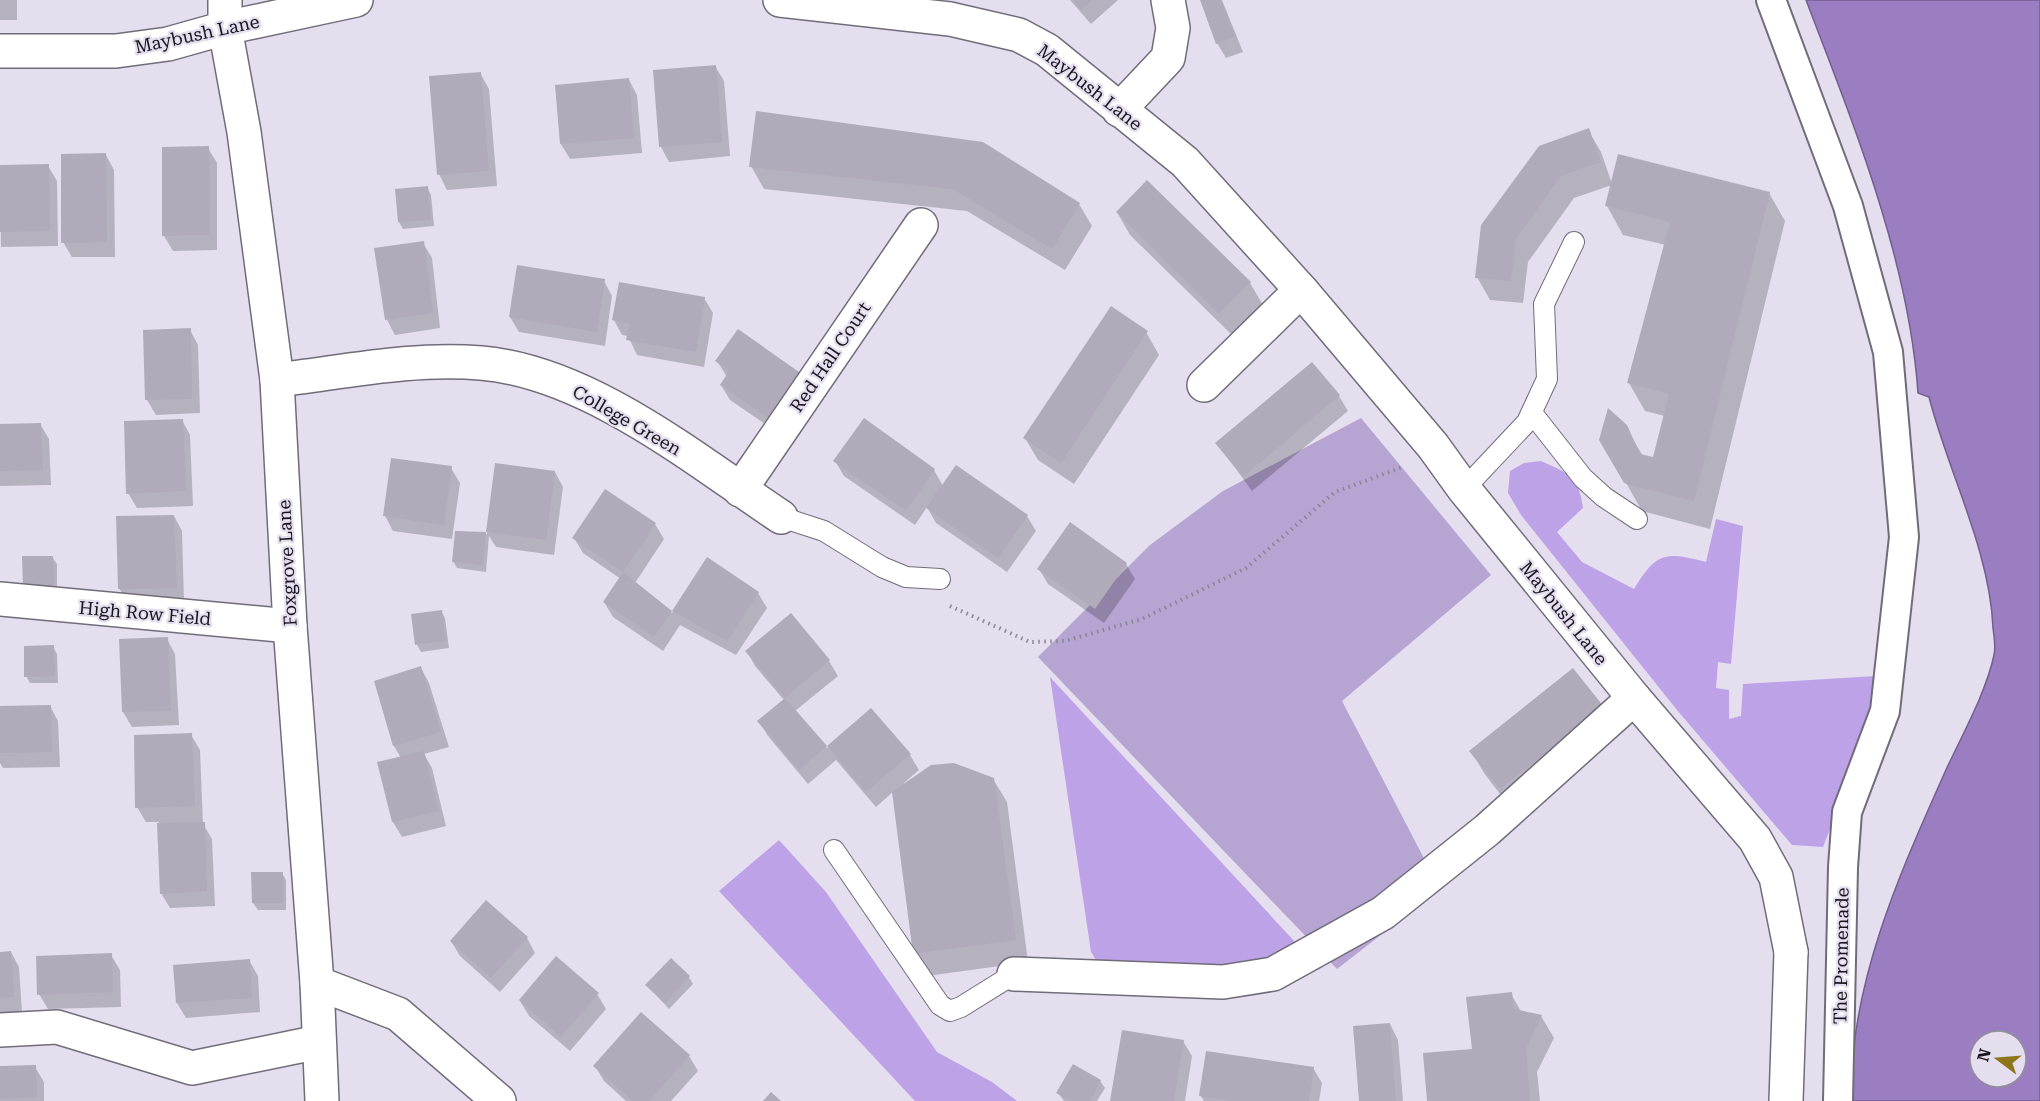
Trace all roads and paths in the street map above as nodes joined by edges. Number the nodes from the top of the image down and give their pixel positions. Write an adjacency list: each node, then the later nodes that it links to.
1 (356, 0): 5 (street, Maybush Lane)
2 (780, 0): 7 (street, Maybush Lane)
3 (1168, 0): 7 (street)
4 (1771, 0): 32 (street, The Promenade)
5 (225, 14): 6 (street, Maybush Lane); 11 (street, Foxgrove Lane)
6 (0, 51)
7 (1119, 110): 10 (street, Maybush Lane)
8 (921, 225): 16 (street, Red Hall Court)
9 (1574, 242): 13 (lane)
10 (1301, 290): 12 (street); 14 (street, Maybush Lane)
11 (277, 380): 16 (street, College Green); 22 (street, Foxgrove Lane)
12 (1204, 385)
13 (1532, 413): 15 (lane); 18 (lane)
14 (1433, 446): 15 (street, Maybush Lane); 21 (path)
15 (1464, 489): 23 (street, Maybush Lane)
16 (740, 490): 17 (street, College Green)
17 (781, 517): 19 (lane)
18 (1637, 519)
19 (940, 579)
20 (0, 599): 22 (street, High Row Field)
21 (942, 604)
22 (290, 626): 26 (street, Foxgrove Lane)
23 (1634, 698): 25 (street); 31 (street, Maybush Lane)
24 (834, 850): 25 (lane)
25 (1014, 974)
26 (317, 983): 28 (street, Foxgrove Lane); 30 (street)
27 (0, 1030): 28 (street)
28 (319, 1042): 29 (street, Foxgrove Lane)
29 (322, 1101)
30 (499, 1101)
31 (1786, 1101)
32 (1838, 1101)

